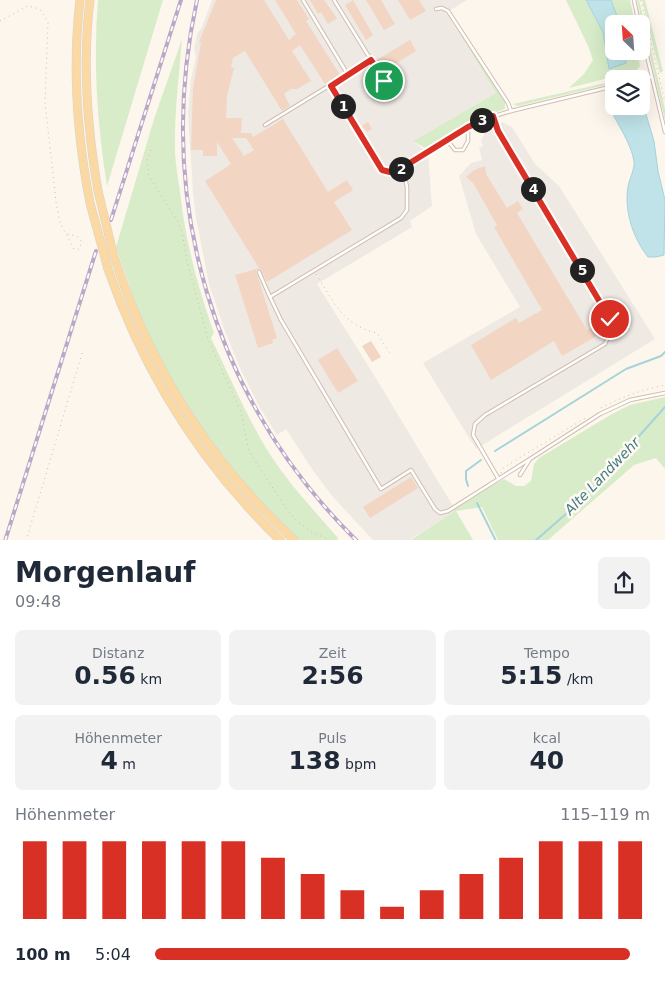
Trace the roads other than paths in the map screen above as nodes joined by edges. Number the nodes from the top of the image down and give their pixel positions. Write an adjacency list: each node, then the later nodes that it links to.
1 (80, 0): 28 (main road, bridge)
2 (90, 0): 29 (main road, bridge)
3 (303, 0): 10 (lane)
4 (334, 0): 8 (lane)
5 (634, 0): 7 (lane)
6 (436, 9): 15 (lane)
7 (638, 15)
8 (371, 60): 10 (lane); 12 (lane)
9 (648, 60): 11 (lane)
10 (348, 75): 13 (lane)
11 (652, 77): 19 (lane)
12 (384, 81)
13 (331, 86): 17 (lane); 21 (lane)
14 (605, 88): 15 (lane)
15 (511, 111): 16 (lane)
16 (493, 116): 18 (lane); 27 (lane)
17 (265, 125)
18 (468, 127): 20 (lane); 20 (lane)
19 (665, 132)
20 (447, 140): 21 (lane)
21 (403, 167): 23 (lane)
22 (259, 272): 23 (lane)
23 (270, 297): 27 (lane)
24 (665, 393): 25 (lane)
25 (530, 459): 26 (lane); 27 (lane)
26 (520, 475)
27 (498, 478)
28 (282, 540)
29 (295, 540)

